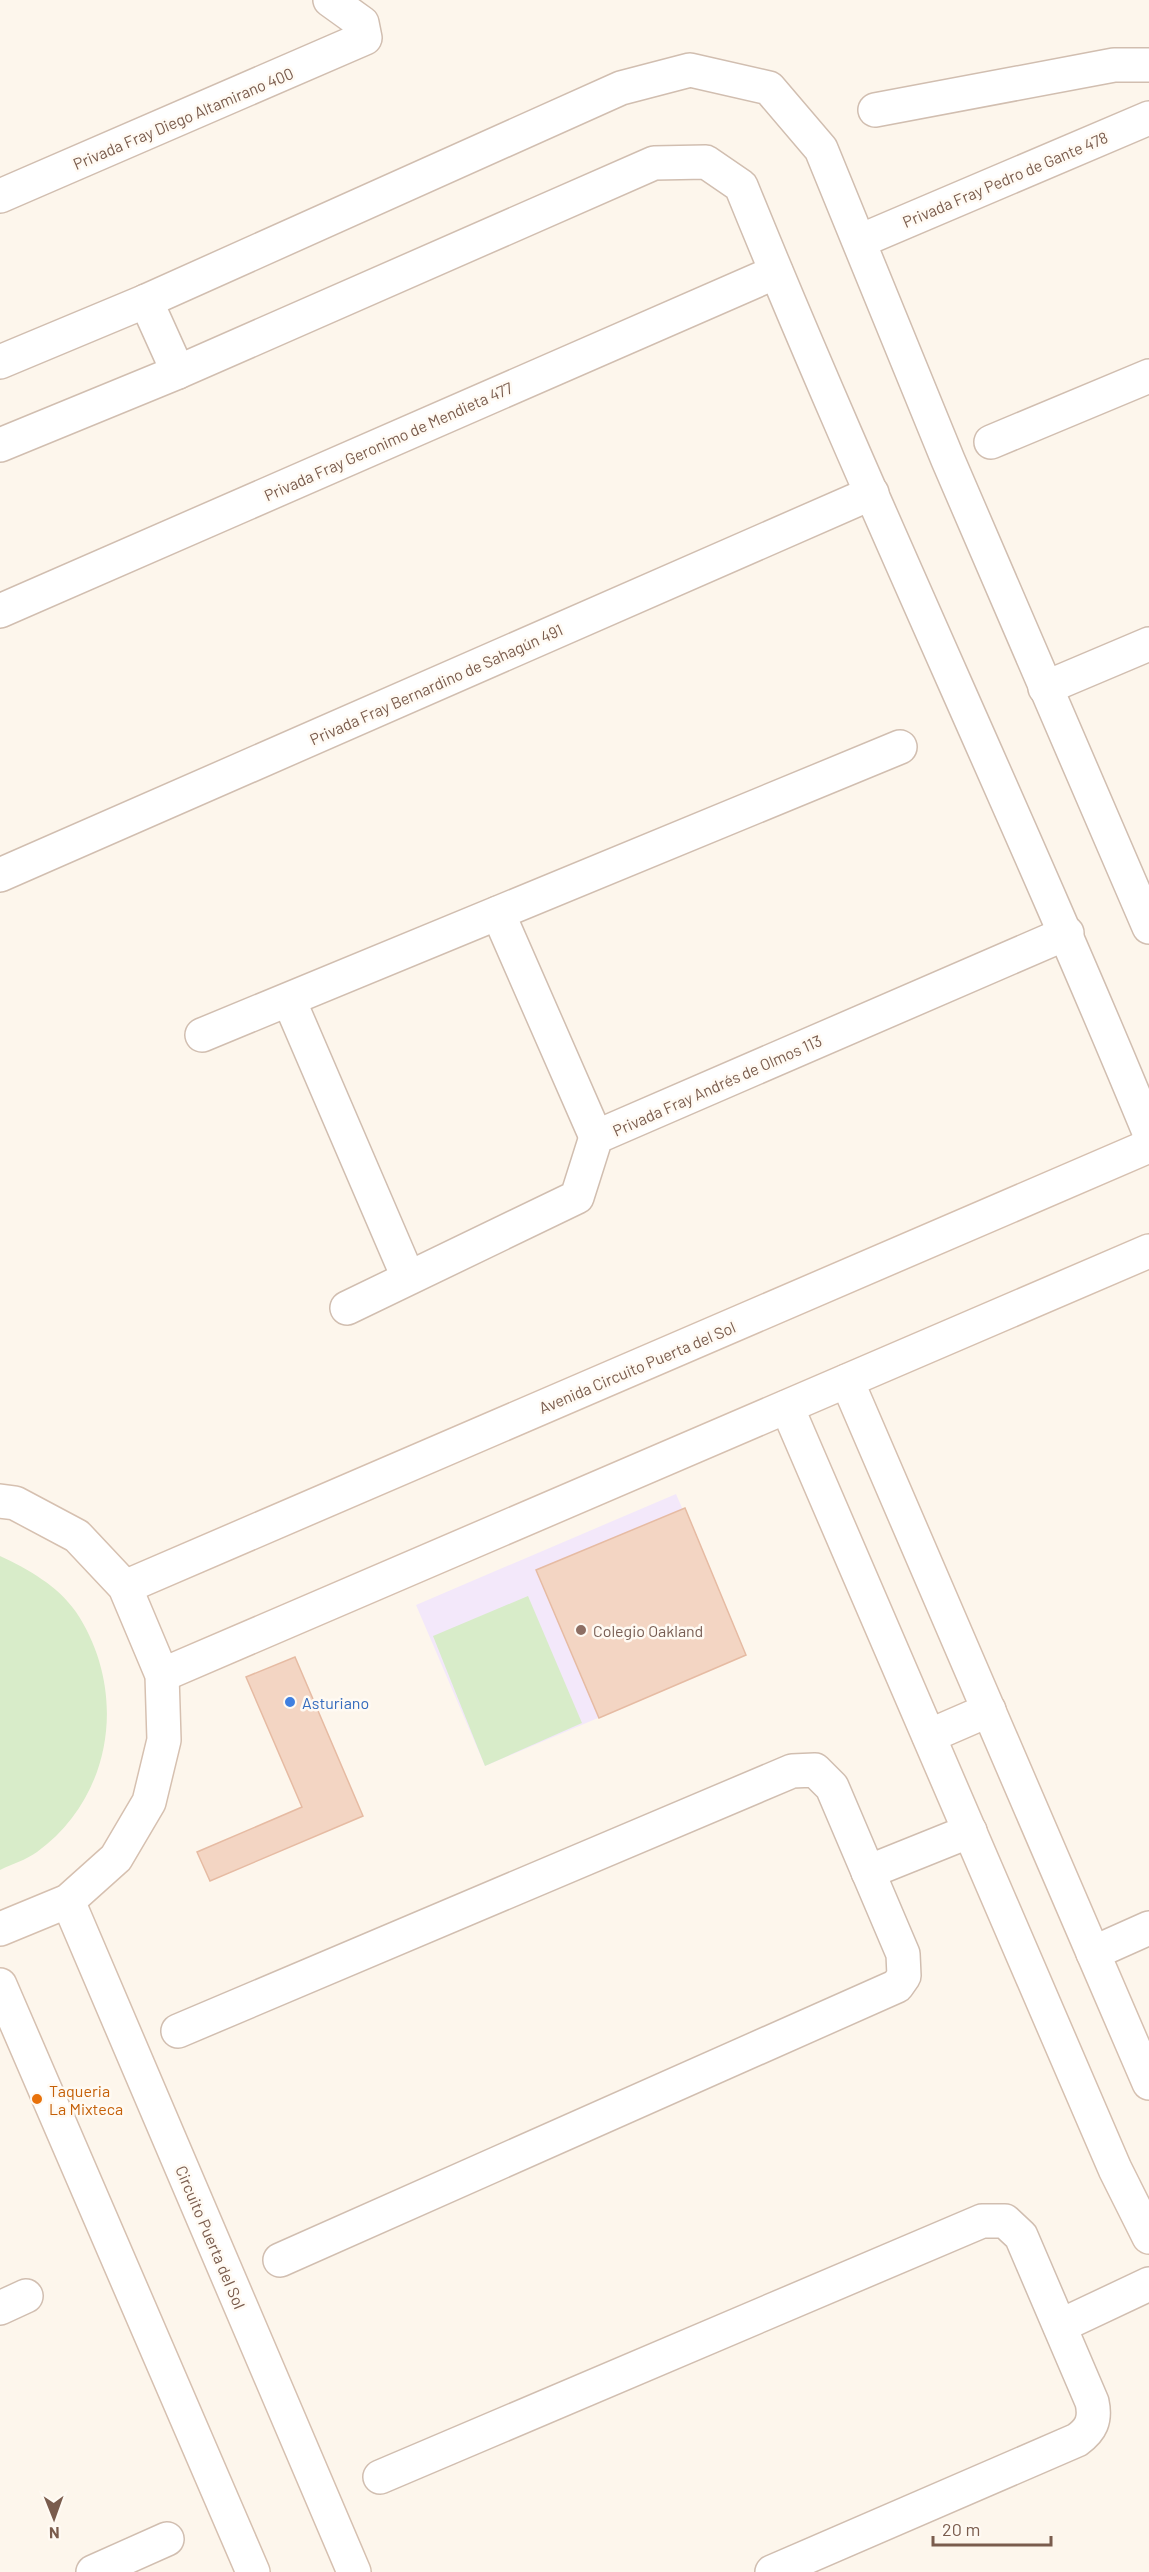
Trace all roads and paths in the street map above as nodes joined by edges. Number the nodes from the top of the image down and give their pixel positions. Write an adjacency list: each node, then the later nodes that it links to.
1 (330, 0): 5 (street, Privada Fray Diego Altamirano 400)
2 (1149, 65): 3 (street)
3 (875, 110)
4 (1149, 118): 6 (street, Privada Fray Pedro de Gante 478)
5 (0, 196)
6 (860, 241): 8 (street); 17 (street)
7 (776, 272): 10 (street); 14 (street); 15 (street, Privada Fray Geronimo de Mendieta 477)
8 (146, 301): 9 (street); 10 (street)
9 (0, 362)
10 (178, 372): 13 (street)
11 (1149, 376): 12 (street)
12 (991, 442)
13 (0, 445)
14 (872, 493): 19 (street, Privada Fray Bernardino de Sahagún 491); 22 (street)
15 (0, 611)
16 (1149, 644): 17 (street)
17 (1046, 688): 20 (street)
18 (900, 747): 21 (street)
19 (0, 875)
20 (1145, 909)
21 (498, 913): 23 (street); 26 (street)
22 (1067, 933): 25 (street); 26 (street, Privada Fray Andrés de Olmos 113)
23 (289, 1000): 24 (street); 29 (street)
24 (202, 1035)
25 (1149, 1131)
26 (596, 1137): 29 (street, Privada Fray Andrés de Olmos 113)
27 (1149, 1146): 34 (street, Avenida Circuito Puerta del Sol)
28 (1149, 1251): 31 (street)
29 (408, 1277): 30 (street, Privada Fray Andrés de Olmos 113)
30 (347, 1308)
31 (847, 1381): 32 (street); 36 (street)
32 (787, 1407): 35 (street); 37 (street)
33 (0, 1501): 34 (street)
34 (125, 1587): 35 (street)
35 (162, 1676): 40 (street)
36 (989, 1710): 37 (street); 43 (street)
37 (929, 1736): 38 (street)
38 (970, 1832): 39 (street); 47 (street)
39 (868, 1872): 45 (street); 48 (street)
40 (68, 1901): 42 (street); 55 (street, Circuito Puerta del Sol)
41 (1149, 1928): 43 (street)
42 (0, 1929)
43 (1093, 1953): 46 (street)
44 (0, 1985): 54 (street)
45 (178, 2031)
46 (1149, 2083)
47 (1149, 2237)
48 (280, 2260)
49 (1149, 2284): 50 (street)
50 (1060, 2326): 51 (street); 56 (street)
51 (380, 2477)
52 (167, 2539): 53 (street)
53 (93, 2572)
54 (253, 2572)
55 (354, 2572)
56 (772, 2572)

